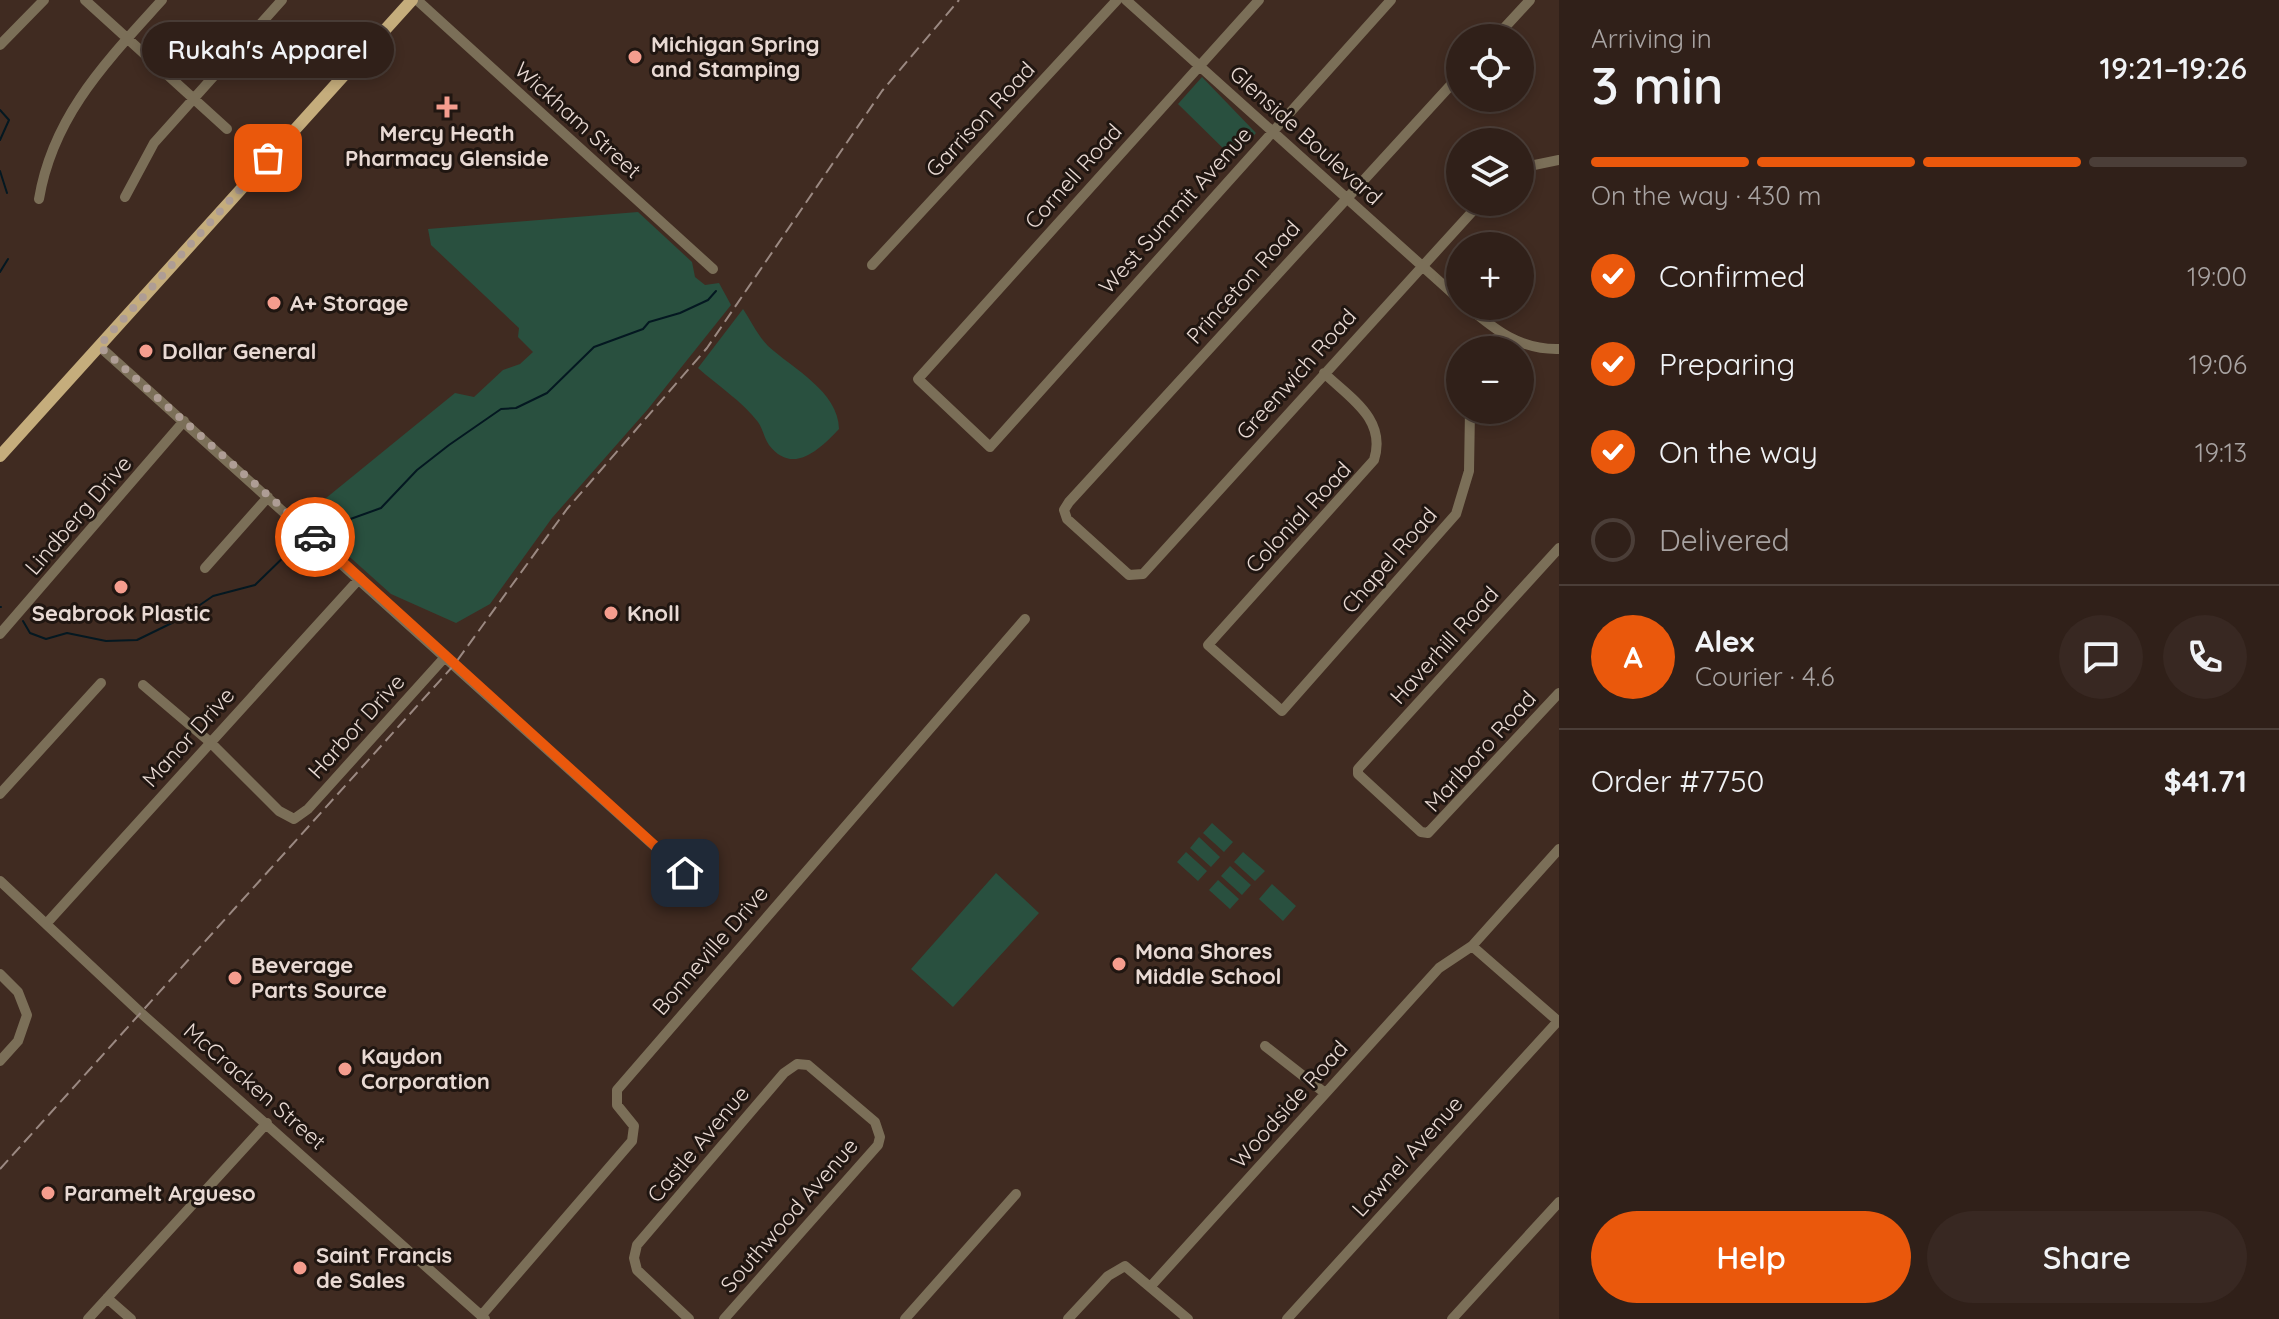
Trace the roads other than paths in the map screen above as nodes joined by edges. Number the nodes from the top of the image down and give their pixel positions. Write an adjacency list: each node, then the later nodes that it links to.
1 (44, 0): 13 (street)
2 (85, 0): 12 (street)
3 (162, 0): 12 (street)
4 (282, 0): 16 (street)
5 (414, 0): 27 (street, Wickham Street); 32 (main road)
6 (1117, 0): 25 (street, Garrison Road)
7 (1126, 0): 14 (street, Glenside Boulevard)
8 (1259, 0): 14 (street, Cornell Road)
9 (1391, 0): 18 (street, West Summit Avenue)
10 (1530, 0): 11 (street)
11 (1508, 24)
12 (127, 38): 16 (street); 23 (street)
13 (0, 45)
14 (1200, 66): 18 (street, Glenside Boulevard); 37 (street, Cornell Road)
15 (1446, 90): 22 (street, Princeton Road)
16 (193, 98): 17 (street); 21 (street)
17 (227, 129)
18 (1272, 132): 22 (street, Glenside Boulevard); 37 (street, West Summit Avenue)
19 (1559, 160): 20 (street)
20 (1534, 165)
21 (125, 197)
22 (1346, 198): 26 (street, Glenside Boulevard); 42 (street, Princeton Road)
23 (39, 199)
24 (1468, 216): 26 (street, Greenwich Road)
25 (872, 265)
26 (1421, 267): 28 (street, Glenside Boulevard); 34 (street, Greenwich Road)
27 (713, 269)
28 (1446, 288)
29 (1484, 320): 30 (street)
30 (1499, 333): 31 (street); 33 (street)
31 (1497, 336)
32 (99, 346): 35 (street); 38 (main road)
33 (1559, 349)
34 (1324, 373): 42 (street, Greenwich Road); 50 (street, Colonial Road)
35 (184, 421): 39 (street); 45 (street, Lindberg Drive)
36 (1470, 424): 50 (street, Chapel Road)
37 (990, 447)
38 (0, 456)
39 (268, 497): 41 (street); 43 (street)
40 (1559, 548): 53 (street, Haverhill Road)
41 (205, 568)
42 (1143, 574)
43 (360, 578): 46 (street); 51 (street, Manor Drive)
44 (1025, 619): 70 (street, Bonneville Drive)
45 (0, 634)
46 (445, 657): 51 (street, Harbor Drive); 55 (street)
47 (101, 683): 52 (street)
48 (143, 685): 51 (street)
49 (1559, 693): 53 (street, Marlboro Road)
50 (1282, 711)
51 (210, 742): 57 (street, Manor Drive)
52 (0, 794)
53 (1428, 833)
54 (1559, 849): 58 (street)
55 (690, 878)
56 (0, 881): 57 (street, McCracken Street)
57 (46, 924): 64 (street, McCracken Street)
58 (1472, 946): 60 (street); 63 (street, Woodside Road)
59 (0, 974): 62 (street)
60 (1558, 1021): 78 (street, Lawnel Avenue)
61 (1265, 1046): 63 (street)
62 (0, 1061)
63 (1325, 1093): 68 (street, Woodside Road)
64 (267, 1123): 69 (street); 70 (street, McCracken Street)
65 (880, 1137): 73 (street, Castle Avenue); 74 (street, Southwood Avenue)
66 (1016, 1194): 75 (street)
67 (1559, 1202): 79 (street)
68 (1151, 1286): 76 (street); 77 (street)
69 (107, 1298): 71 (street); 72 (street)
70 (483, 1317)
71 (88, 1319)
72 (131, 1319)
73 (689, 1319)
74 (724, 1319)
75 (905, 1319)
76 (1068, 1319)
77 (1188, 1319)
78 (1287, 1319)
79 (1452, 1319)

